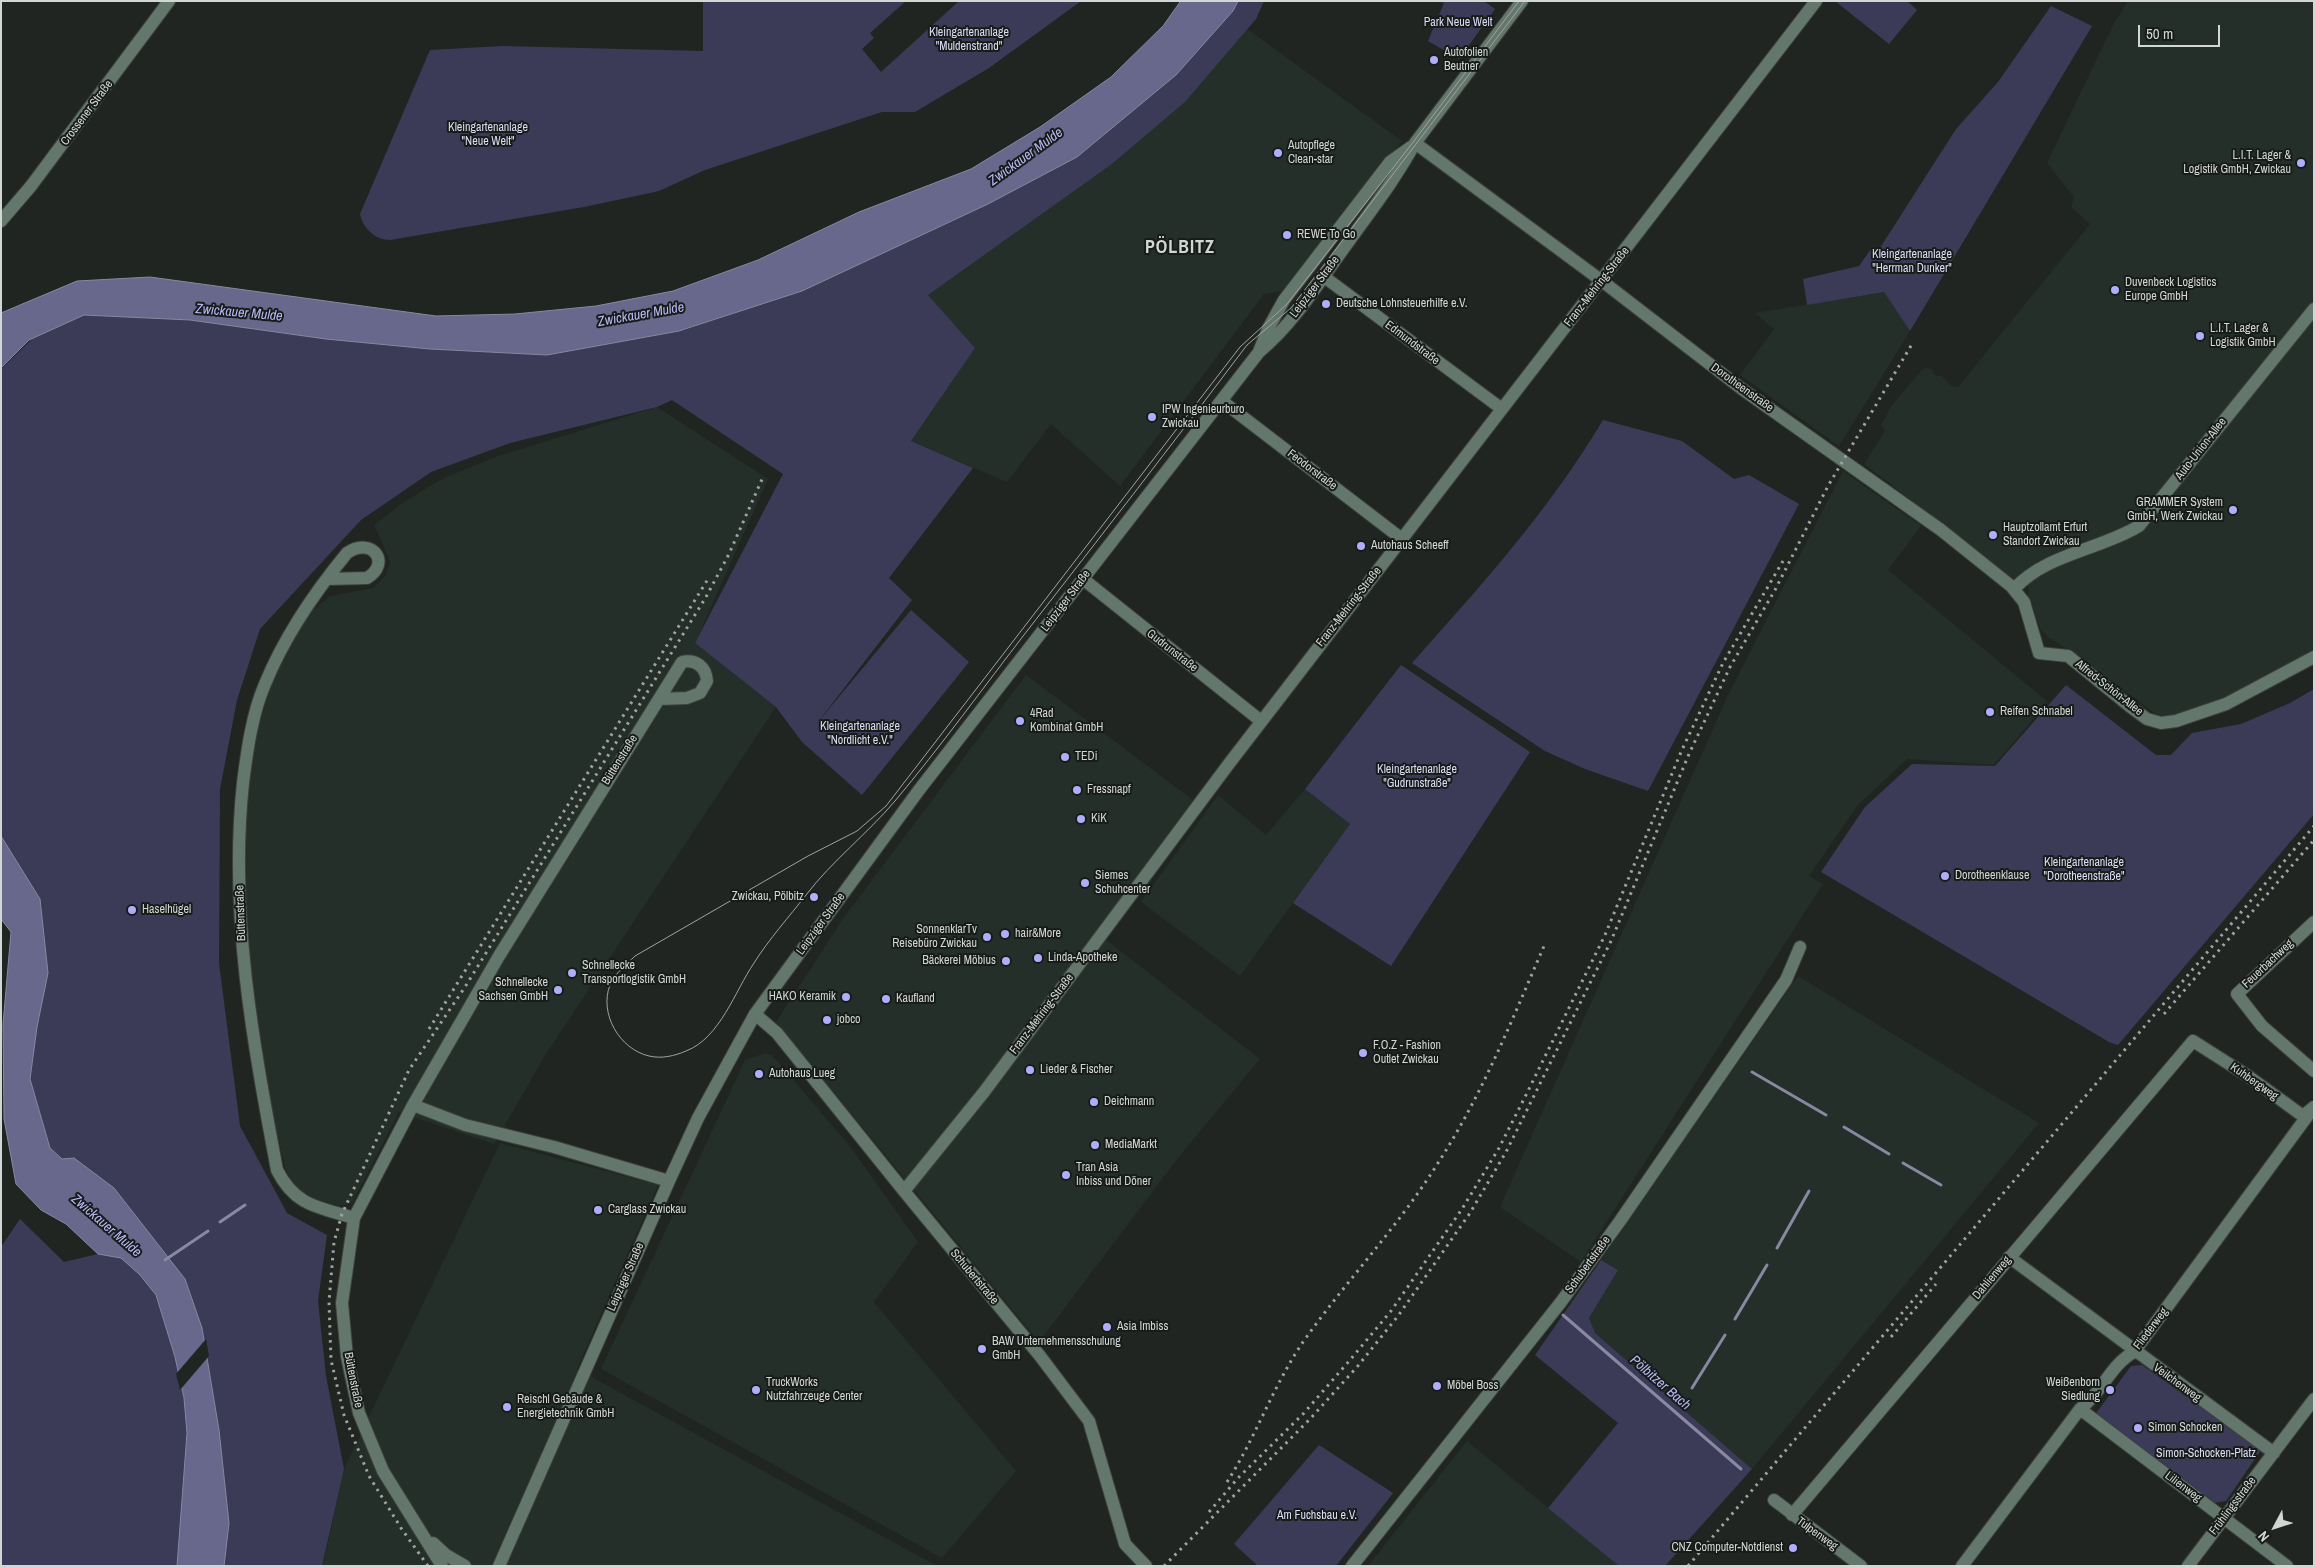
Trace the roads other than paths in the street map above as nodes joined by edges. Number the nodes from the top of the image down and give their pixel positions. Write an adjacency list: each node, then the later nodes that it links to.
1 (169, 1): 5 (street, Crossener Straße)
2 (1522, 1): 4 (street, Leipziger Straße)
3 (1816, 1): 7 (street, Franz-Mehring-Straße)
4 (1415, 143): 6 (street, Leipziger Straße); 7 (street, Dorotheenstraße); 9 (street, Leipziger Straße)
5 (1, 221)
6 (1323, 276): 9 (street, Leipziger Straße); 11 (street, Edmundstraße)
7 (1602, 281): 11 (street, Franz-Mehring-Straße); 15 (street, Dorotheenstraße)
8 (2314, 309): 15 (street, Auto-Union-Allee)
9 (1259, 352): 10 (street, Leipziger Straße)
10 (1222, 401): 12 (street, Feodorstraße); 14 (street, Leipziger Straße)
11 (1502, 410): 12 (street, Franz-Mehring-Straße)
12 (1402, 539): 19 (street, Franz-Mehring-Straße)
13 (327, 579): 29 (street, Büttenstraße)
14 (1083, 579): 19 (street, Gudrunstraße); 22 (street, Leipziger Straße)
15 (2014, 588): 16 (street, Dorotheenstraße)
16 (2039, 653): 17 (street, Alfred-Schön-Allee)
17 (2314, 657)
18 (659, 699): 25 (street, Büttenstraße)
19 (1262, 721): 28 (street, Franz-Mehring-Straße)
20 (2314, 922): 24 (street, Feuerbachweg)
21 (1800, 947): 43 (street, Schubertstraße)
22 (755, 1014): 27 (street, Leipziger Straße); 28 (street, Schubertstraße)
23 (2193, 1041): 26 (street, Kuhbergweg); 30 (street, Dahlienweg)
24 (2314, 1071)
25 (413, 1105): 27 (street); 29 (street, Büttenstraße)
26 (2314, 1107): 31 (street, Fliederweg)
27 (669, 1181): 41 (street, Leipziger Straße)
28 (904, 1192): 42 (street, Schubertstraße)
29 (354, 1218): 38 (street, Büttenstraße)
30 (2009, 1257): 31 (street, Veilchenweg); 36 (street, Dahlienweg)
31 (2134, 1352): 33 (street, Fliederweg); 34 (street, Veilchenweg)
32 (2314, 1399): 34 (street, Frühlingsstraße)
33 (2080, 1409): 37 (street, Lilienweg); 45 (street, Fliederweg)
34 (2274, 1454): 37 (street, Frühlingsstraße)
35 (1774, 1500): 36 (street, Tulpenweg)
36 (1792, 1515): 44 (street, Tulpenweg)
37 (2224, 1518): 46 (street, Frühlingsstraße); 47 (street, Lilienweg)
38 (418, 1530): 39 (street, Büttenstraße); 40 (street, Büttenstraße)
39 (442, 1566)
40 (465, 1566)
41 (499, 1566)
42 (1146, 1566)
43 (1352, 1566)
44 (1861, 1566)
45 (1962, 1566)
46 (2188, 1566)
47 (2287, 1566)

